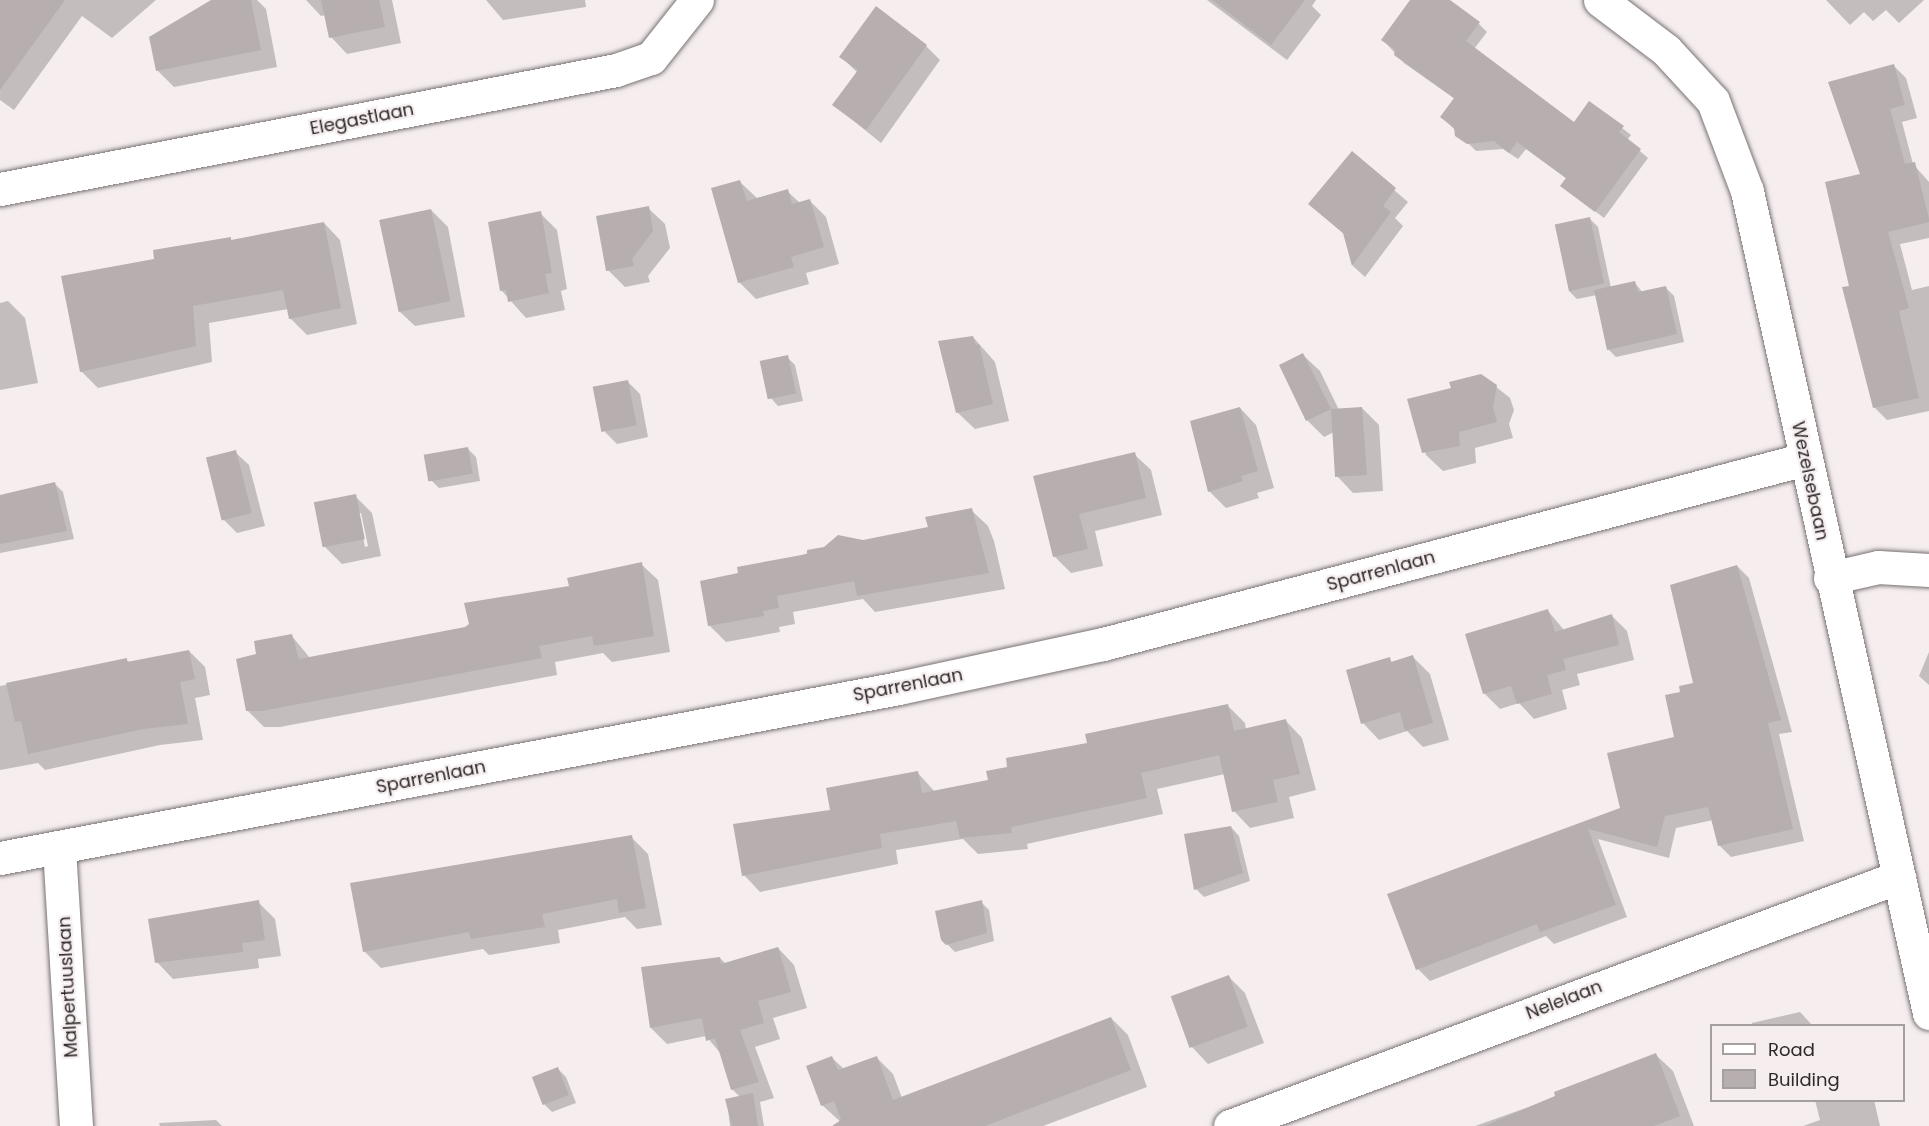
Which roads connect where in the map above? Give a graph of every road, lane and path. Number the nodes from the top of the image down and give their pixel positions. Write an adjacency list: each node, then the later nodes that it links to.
1 (696, 0): 3 (street, Elegastlaan)
2 (1600, 0): 4 (street, Wezelsebaan)
3 (0, 189)
4 (1805, 459): 6 (street, Wezelsebaan); 7 (street, Sparrenlaan)
5 (1929, 570): 6 (street)
6 (1830, 578): 9 (street, Wezelsebaan)
7 (59, 848): 8 (street, Sparrenlaan); 11 (street, Malpertuuslaan)
8 (0, 858)
9 (1899, 877): 10 (street, Wezelsebaan); 12 (street, Nelelaan)
10 (1929, 1013)
11 (76, 1126)
12 (1230, 1126)

